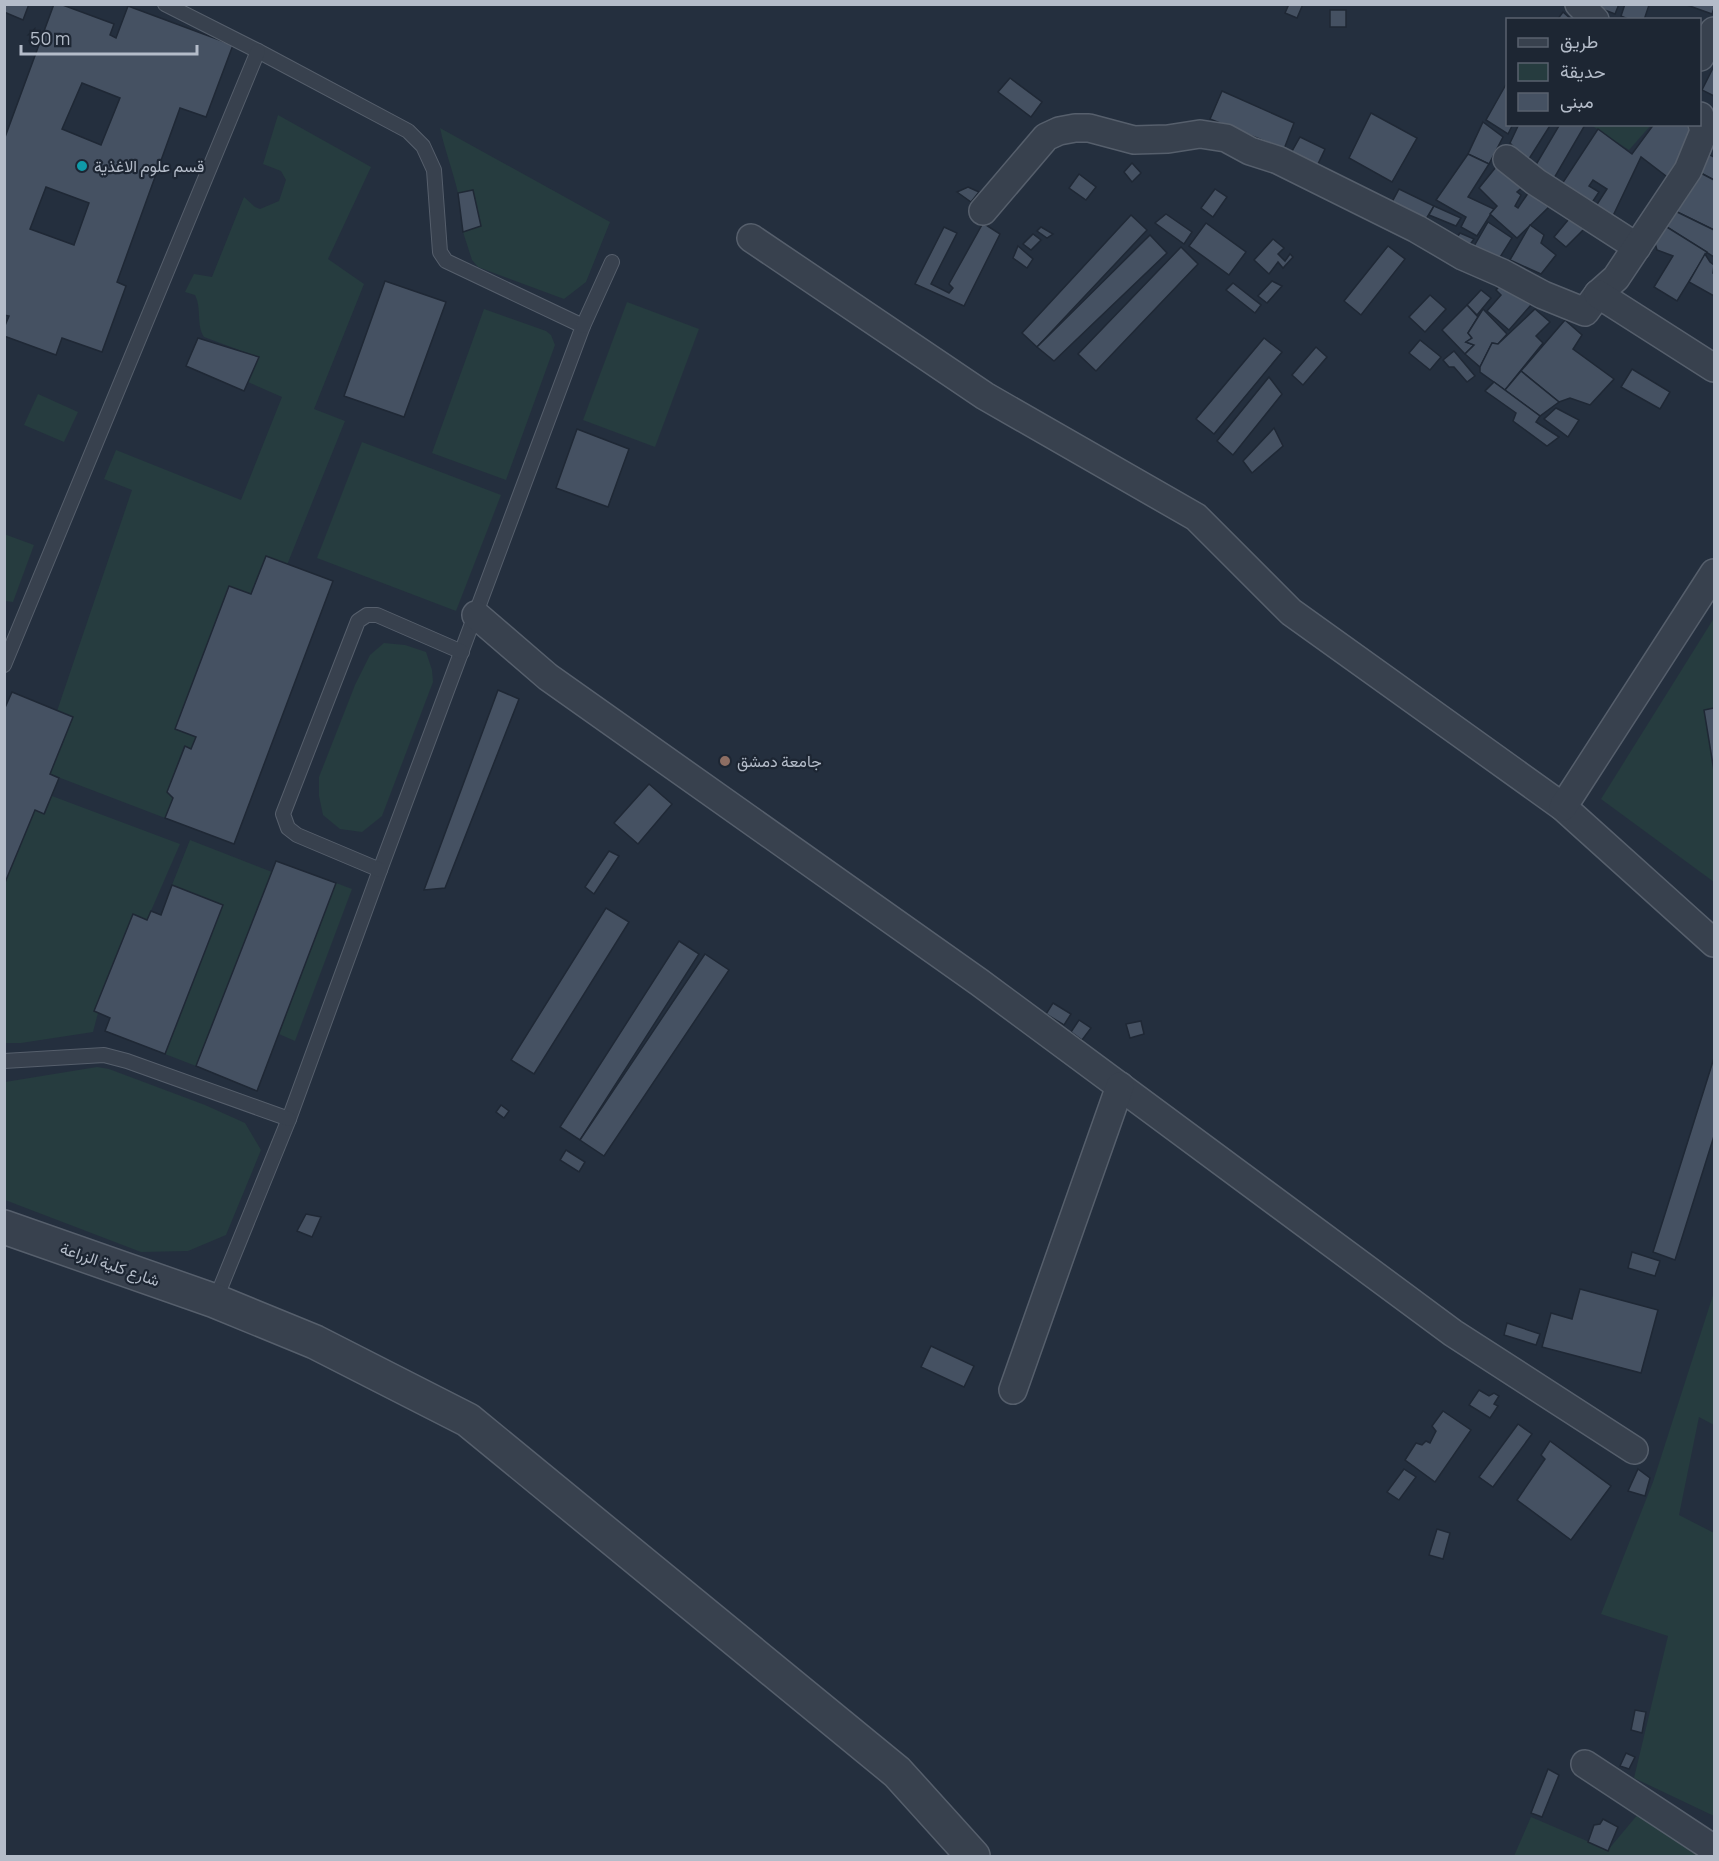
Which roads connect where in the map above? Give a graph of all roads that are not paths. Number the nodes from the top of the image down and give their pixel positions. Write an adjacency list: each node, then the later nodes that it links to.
1 (165, 4): 5 (lane)
2 (1579, 4): 3 (street)
3 (1593, 18)
4 (1714, 31): 6 (street)
5 (258, 51): 14 (lane); 19 (lane)
6 (1701, 55)
7 (1701, 120): 11 (street)
8 (1507, 159): 11 (street)
9 (983, 211): 13 (street)
10 (752, 238): 20 (street)
11 (1637, 247): 13 (street)
12 (612, 262): 14 (lane)
13 (1598, 294): 15 (street)
14 (584, 326): 17 (lane)
15 (1714, 368)
16 (1714, 573): 20 (street)
17 (476, 615): 18 (lane); 24 (street)
18 (462, 652): 21 (lane); 21 (lane)
19 (4, 665)
20 (1563, 807): 22 (street)
21 (380, 870): 25 (lane)
22 (1714, 943)
23 (4, 1061): 25 (lane)
24 (1120, 1086): 28 (street); 29 (street)
25 (289, 1119): 27 (lane)
26 (4, 1227): 27 (street, شارع كلية الزراعة)
27 (215, 1301): 32 (street, شارع كلية الزراعة)
28 (1013, 1390)
29 (1634, 1450)
30 (1585, 1764): 31 (street)
31 (1714, 1849)
32 (973, 1857)

